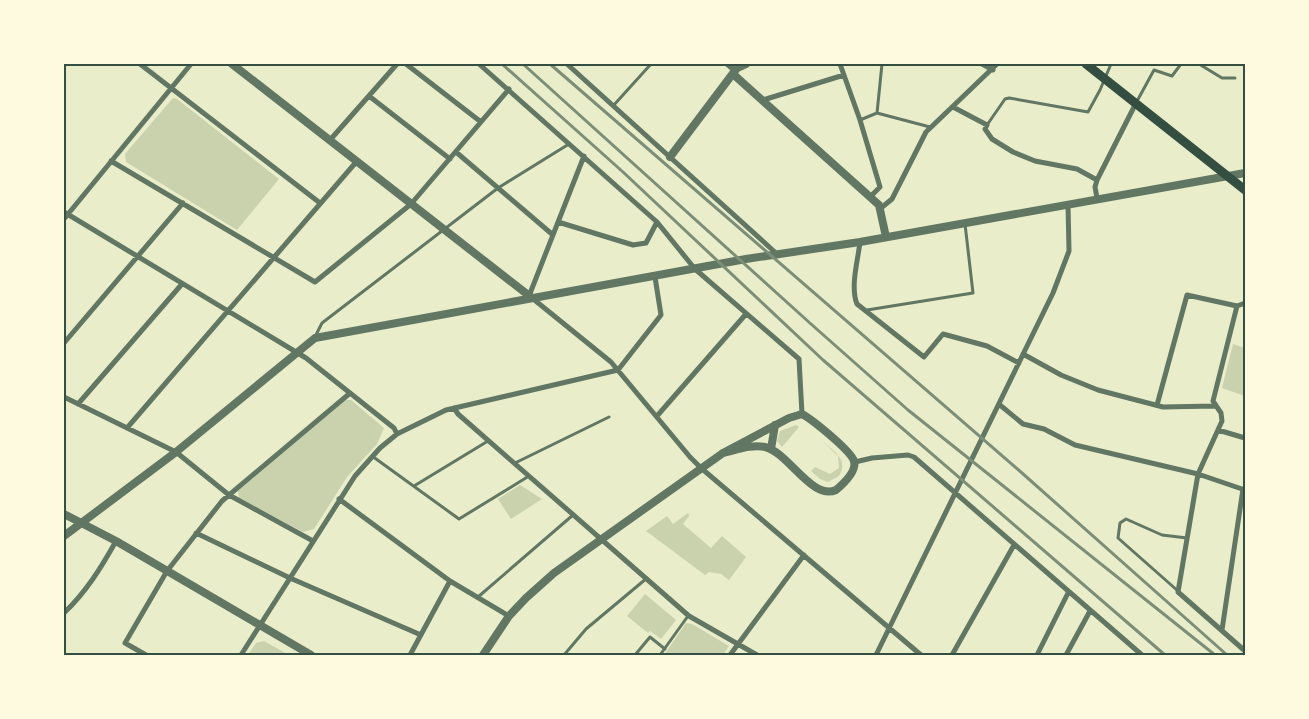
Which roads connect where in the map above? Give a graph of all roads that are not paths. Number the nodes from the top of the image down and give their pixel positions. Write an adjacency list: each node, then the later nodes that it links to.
1 (140, 64): 24 (street)
2 (191, 64): 24 (street)
3 (232, 64): 36 (street)
4 (398, 64): 26 (street)
5 (406, 64): 33 (street)
6 (479, 64): 25 (street)
7 (566, 64): 29 (street)
8 (651, 64): 29 (lane)
9 (727, 64): 20 (street)
10 (746, 64): 20 (street)
11 (840, 64): 21 (street)
12 (882, 64): 31 (lane)
13 (982, 64): 19 (street)
14 (998, 64): 19 (street)
15 (1086, 64): 23 (main road)
16 (1111, 64): 23 (lane)
17 (1181, 64): 28 (lane)
18 (1199, 64): 22 (lane)
19 (993, 70): 30 (street)
20 (734, 72): 27 (street); 40 (street)
21 (844, 75): 27 (street); 32 (street)
22 (1235, 78)
23 (1105, 79): 28 (main road); 34 (lane)
24 (170, 88): 42 (street); 51 (street)
25 (509, 90): 33 (street); 37 (street)
26 (369, 96): 36 (street); 41 (street)
27 (763, 100): 49 (street)
28 (1136, 104): 45 (main road); 46 (street)
29 (613, 106): 40 (street)
30 (953, 107): 34 (street); 35 (street)
31 (877, 112): 32 (lane); 35 (lane)
32 (860, 120): 49 (street)
33 (481, 122): 38 (street)
34 (987, 126): 46 (street)
35 (931, 127): 55 (street)
36 (330, 140): 43 (street)
37 (569, 143): 39 (street); 47 (lane)
38 (456, 152): 41 (street); 47 (street)
39 (584, 156): 57 (street); 58 (street)
40 (670, 157): 64 (street)
41 (450, 159): 53 (street)
42 (111, 161): 52 (street); 56 (street)
43 (357, 161): 51 (street); 53 (street)
44 (1245, 173): 45 (street)
45 (1227, 176): 48 (main road); 50 (street)
46 (1097, 180): 50 (street)
47 (498, 188): 60 (lane); 61 (street)
48 (1245, 190)
49 (871, 196): 55 (street)
50 (1097, 198): 54 (street)
51 (320, 203): 66 (street)
52 (183, 204): 65 (street); 66 (street)
53 (411, 204): 60 (street); 66 (street)
54 (1068, 204): 59 (street); 79 (street)
55 (881, 208): 62 (street)
56 (65, 215): 65 (street)
57 (558, 222): 58 (street); 61 (street)
58 (657, 222): 67 (street)
59 (965, 223): 62 (street); 74 (lane)
60 (444, 230): 70 (street); 76 (lane)
61 (553, 235): 70 (street)
62 (886, 237): 63 (street)
63 (860, 242): 64 (street); 74 (street)
64 (778, 255): 67 (street)
65 (137, 257): 69 (street); 77 (street)
66 (275, 257): 73 (street)
67 (695, 269): 68 (street); 75 (street)
68 (655, 277): 70 (street); 81 (street)
69 (182, 284): 73 (street); 84 (street)
70 (531, 297): 76 (street); 81 (street)
71 (1245, 303): 72 (street)
72 (1237, 306): 86 (street); 87 (street)
73 (228, 310): 78 (street); 93 (street)
74 (867, 310): 80 (street)
75 (746, 314): 89 (street); 90 (street)
76 (315, 338): 78 (street)
77 (64, 343)
78 (298, 352): 82 (street); 99 (street)
79 (1023, 354): 80 (street); 86 (street)
80 (1019, 362): 85 (street)
81 (618, 370): 88 (street); 90 (street)
82 (349, 394): 95 (street); 110 (street)
83 (64, 397): 84 (street)
84 (78, 404): 93 (street)
85 (1000, 405): 105 (street); 109 (street)
86 (1157, 405): 87 (street)
87 (1215, 406): 94 (street)
88 (454, 408): 95 (street); 97 (street)
89 (802, 414): 92 (street); 102 (street)
90 (657, 416): 104 (street)
91 (608, 417): 103 (lane)
92 (775, 425): 98 (street); 100 (street)
93 (127, 428): 99 (street)
94 (1218, 430): 96 (street); 105 (street)
95 (397, 434): 101 (street)
96 (1245, 438)
97 (488, 441): 103 (street); 107 (lane)
98 (771, 449): 100 (street); 102 (street)
99 (176, 452): 110 (street); 114 (street)
100 (723, 453): 104 (street)
101 (372, 456): 107 (lane); 111 (street)
102 (855, 462): 109 (street)
103 (515, 463): 106 (street)
104 (702, 468): 117 (street); 122 (street)
105 (1198, 474): 108 (street); 118 (street)
106 (529, 476): 107 (lane); 113 (street)
107 (414, 486)
108 (1244, 489): 136 (street)
109 (956, 494): 121 (street); 135 (street)
110 (229, 495): 115 (street); 120 (street)
111 (339, 499): 120 (street); 126 (street)
112 (64, 514): 114 (street)
113 (573, 515): 117 (street); 129 (lane)
114 (82, 522): 116 (street); 119 (street)
115 (196, 533): 123 (street); 124 (street)
116 (64, 536)
117 (601, 538): 125 (street); 132 (street)
118 (1187, 538): 128 (street); 128 (lane)
119 (116, 541): 123 (street); 131 (street)
120 (313, 541): 124 (street)
121 (1014, 544): 127 (street); 153 (street)
122 (804, 555): 135 (street); 138 (street)
123 (167, 571): 134 (street); 141 (street)
124 (290, 578): 134 (street); 137 (street)
125 (648, 578): 133 (street); 146 (lane)
126 (450, 581): 129 (street); 137 (street)
127 (1068, 592): 130 (street); 154 (street)
128 (1178, 592): 136 (street)
129 (478, 597): 132 (street)
130 (1090, 611): 155 (street); 156 (street)
131 (64, 614)
132 (509, 616): 145 (street)
133 (689, 616): 138 (street); 139 (lane)
134 (261, 626): 142 (street); 143 (street)
135 (890, 628): 151 (street); 152 (street)
136 (1222, 630): 140 (street)
137 (421, 635): 144 (street)
138 (738, 644): 149 (street); 150 (street)
139 (665, 649): 147 (lane); 148 (lane)
140 (1245, 651)
141 (146, 655)
142 (242, 655)
143 (312, 655)
144 (410, 655)
145 (483, 655)
146 (564, 655)
147 (635, 655)
148 (660, 655)
149 (730, 655)
150 (757, 655)
151 (876, 655)
152 (921, 655)
153 (952, 655)
154 (1037, 655)
155 (1066, 655)
156 (1142, 655)

